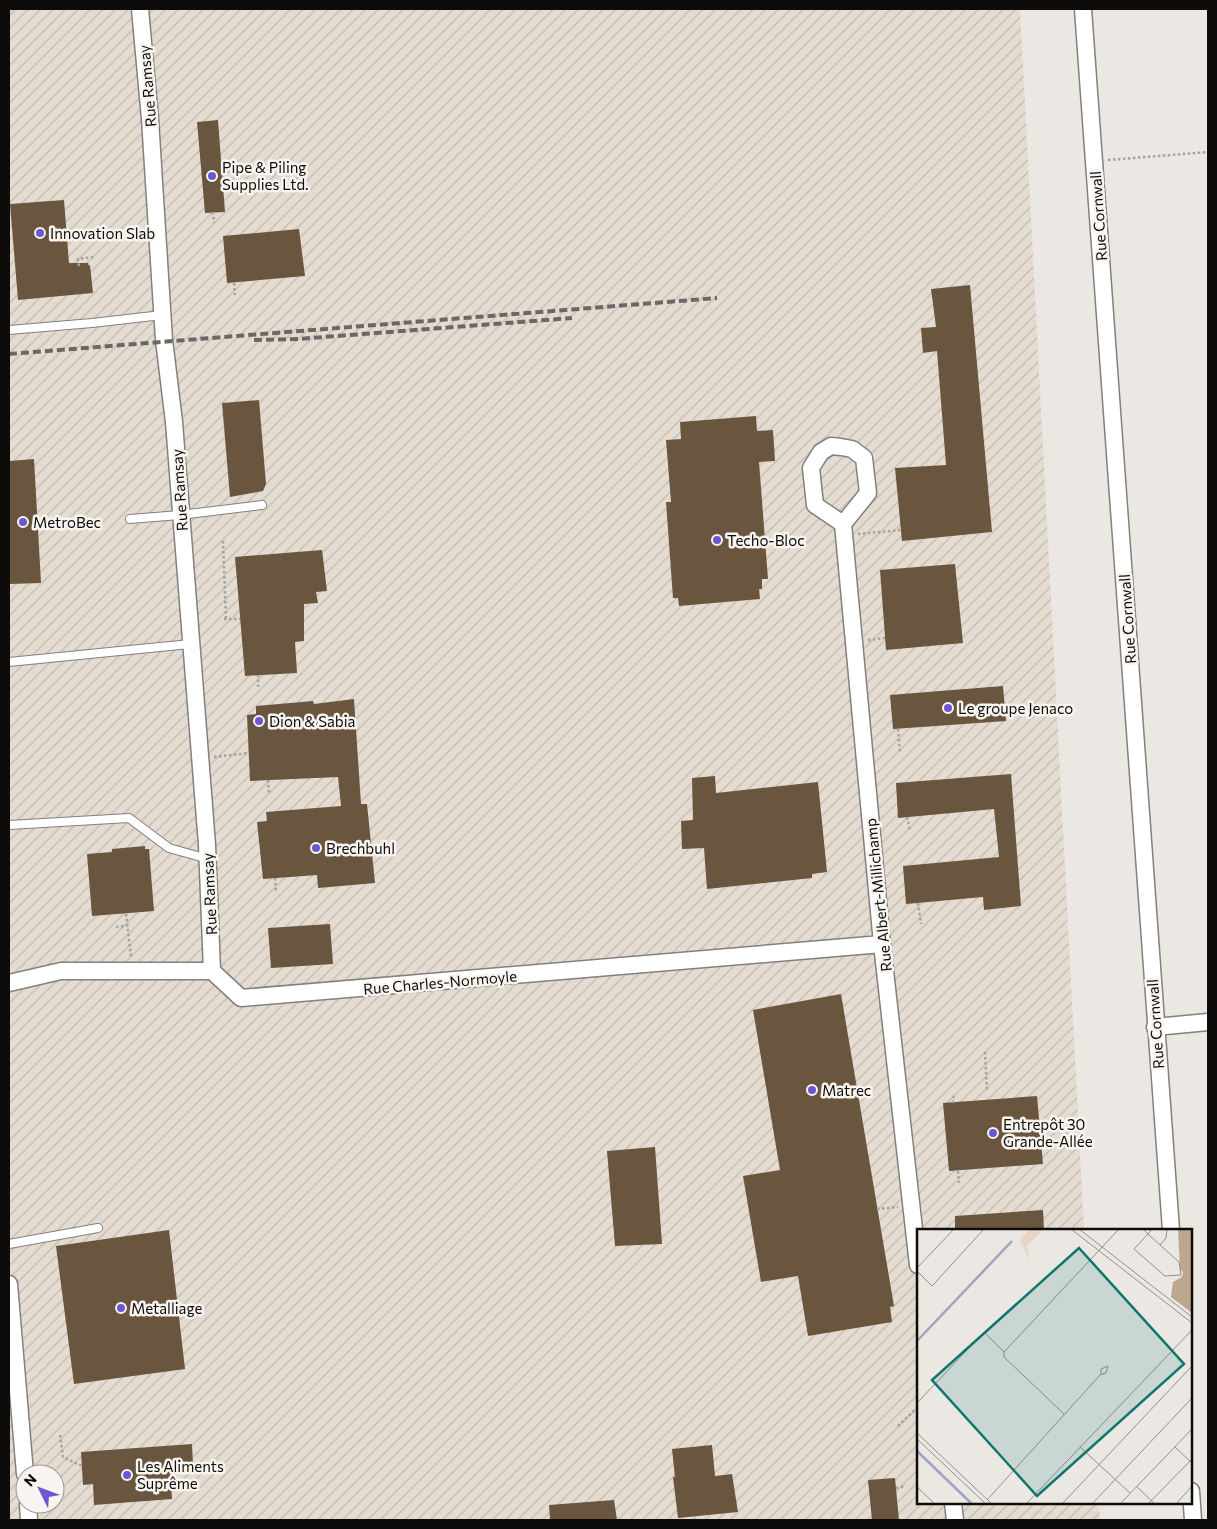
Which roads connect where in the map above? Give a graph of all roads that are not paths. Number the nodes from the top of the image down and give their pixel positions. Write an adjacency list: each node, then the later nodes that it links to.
1 (140, 9): 3 (street, Rue Ramsay)
2 (1083, 9): 17 (street, Rue Cornwall)
3 (162, 315): 4 (lane); 6 (street, Rue Ramsay)
4 (9, 330)
5 (262, 505): 6 (lane)
6 (180, 515): 7 (lane); 9 (street, Rue Ramsay)
7 (130, 519)
8 (844, 530): 8 (street); 13 (street, Rue Albert-Millichamp)
9 (190, 644): 10 (lane); 12 (street, Rue Ramsay)
10 (9, 662)
11 (9, 825): 12 (lane)
12 (208, 859): 14 (street, Rue Ramsay)
13 (882, 944): 14 (street, Rue Charles-Normoyle); 21 (street, Rue Albert-Millichamp)
14 (212, 971): 15 (street)
15 (9, 983)
16 (1208, 1022): 17 (street)
17 (1156, 1027): 19 (street, Rue Cornwall)
18 (98, 1228): 20 (lane)
19 (1171, 1229)
20 (9, 1244)
21 (917, 1255)
22 (9, 1284): 23 (street)
23 (24, 1464)
24 (953, 1504): 26 (street)
25 (1192, 1504): 27 (street)
26 (955, 1520)
27 (1193, 1520)

